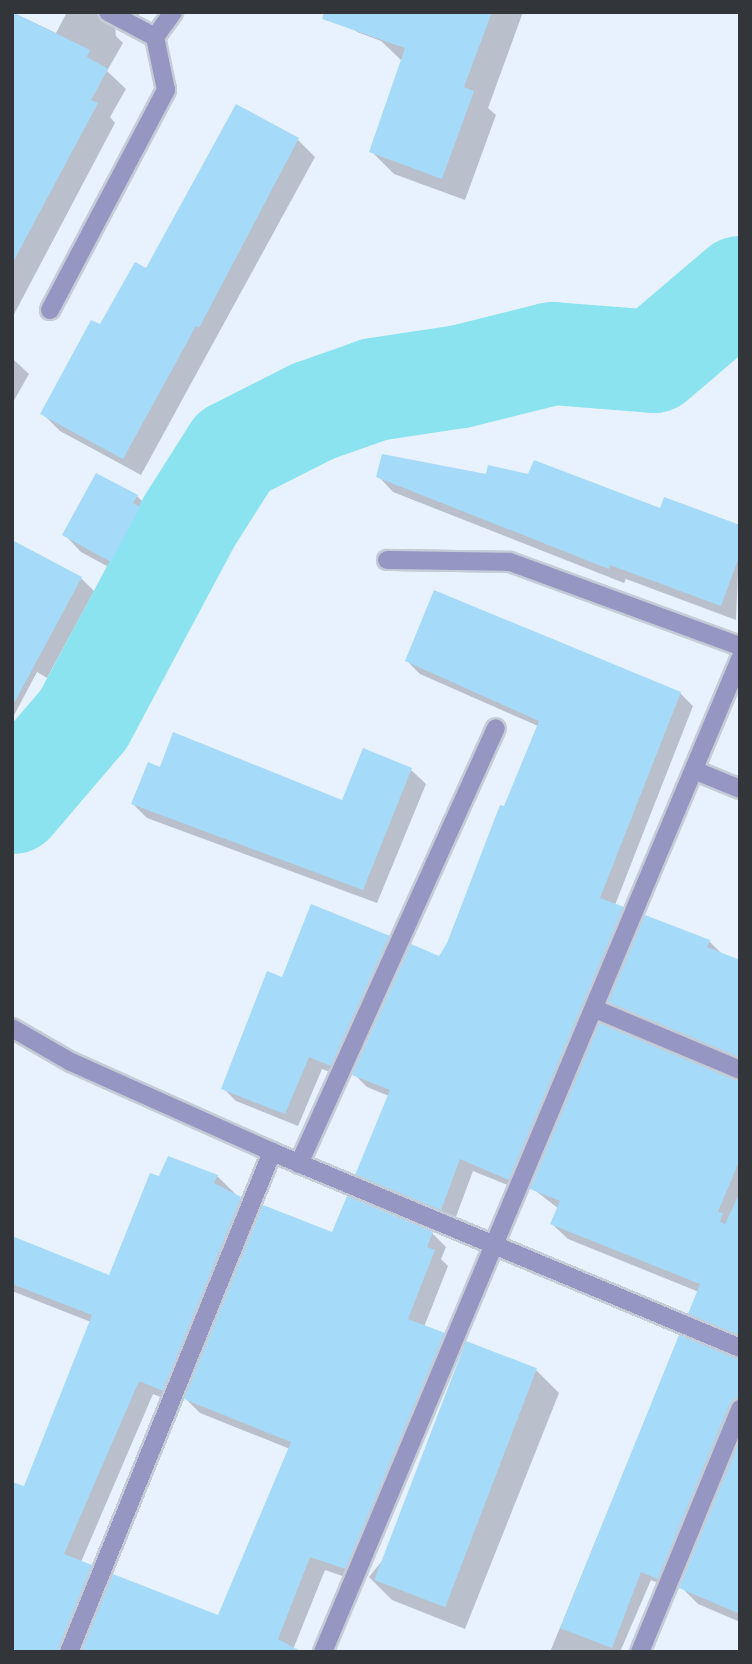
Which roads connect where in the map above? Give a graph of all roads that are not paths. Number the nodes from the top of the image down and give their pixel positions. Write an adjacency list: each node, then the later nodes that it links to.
1 (108, 12): 3 (street)
2 (173, 12): 3 (street)
3 (155, 37): 4 (street)
4 (50, 310)
5 (387, 560): 6 (street)
6 (740, 646)
7 (740, 659): 9 (street)
8 (496, 728): 15 (street)
9 (694, 770): 10 (street); 11 (street)
10 (740, 789)
11 (595, 1009): 13 (street); 16 (street)
12 (12, 1028): 14 (street)
13 (740, 1070)
14 (272, 1153): 15 (street); 19 (street)
15 (299, 1164): 16 (street)
16 (492, 1246): 17 (street); 20 (street)
17 (740, 1348)
18 (740, 1409): 21 (street)
19 (69, 1652)
20 (323, 1652)
21 (640, 1652)

